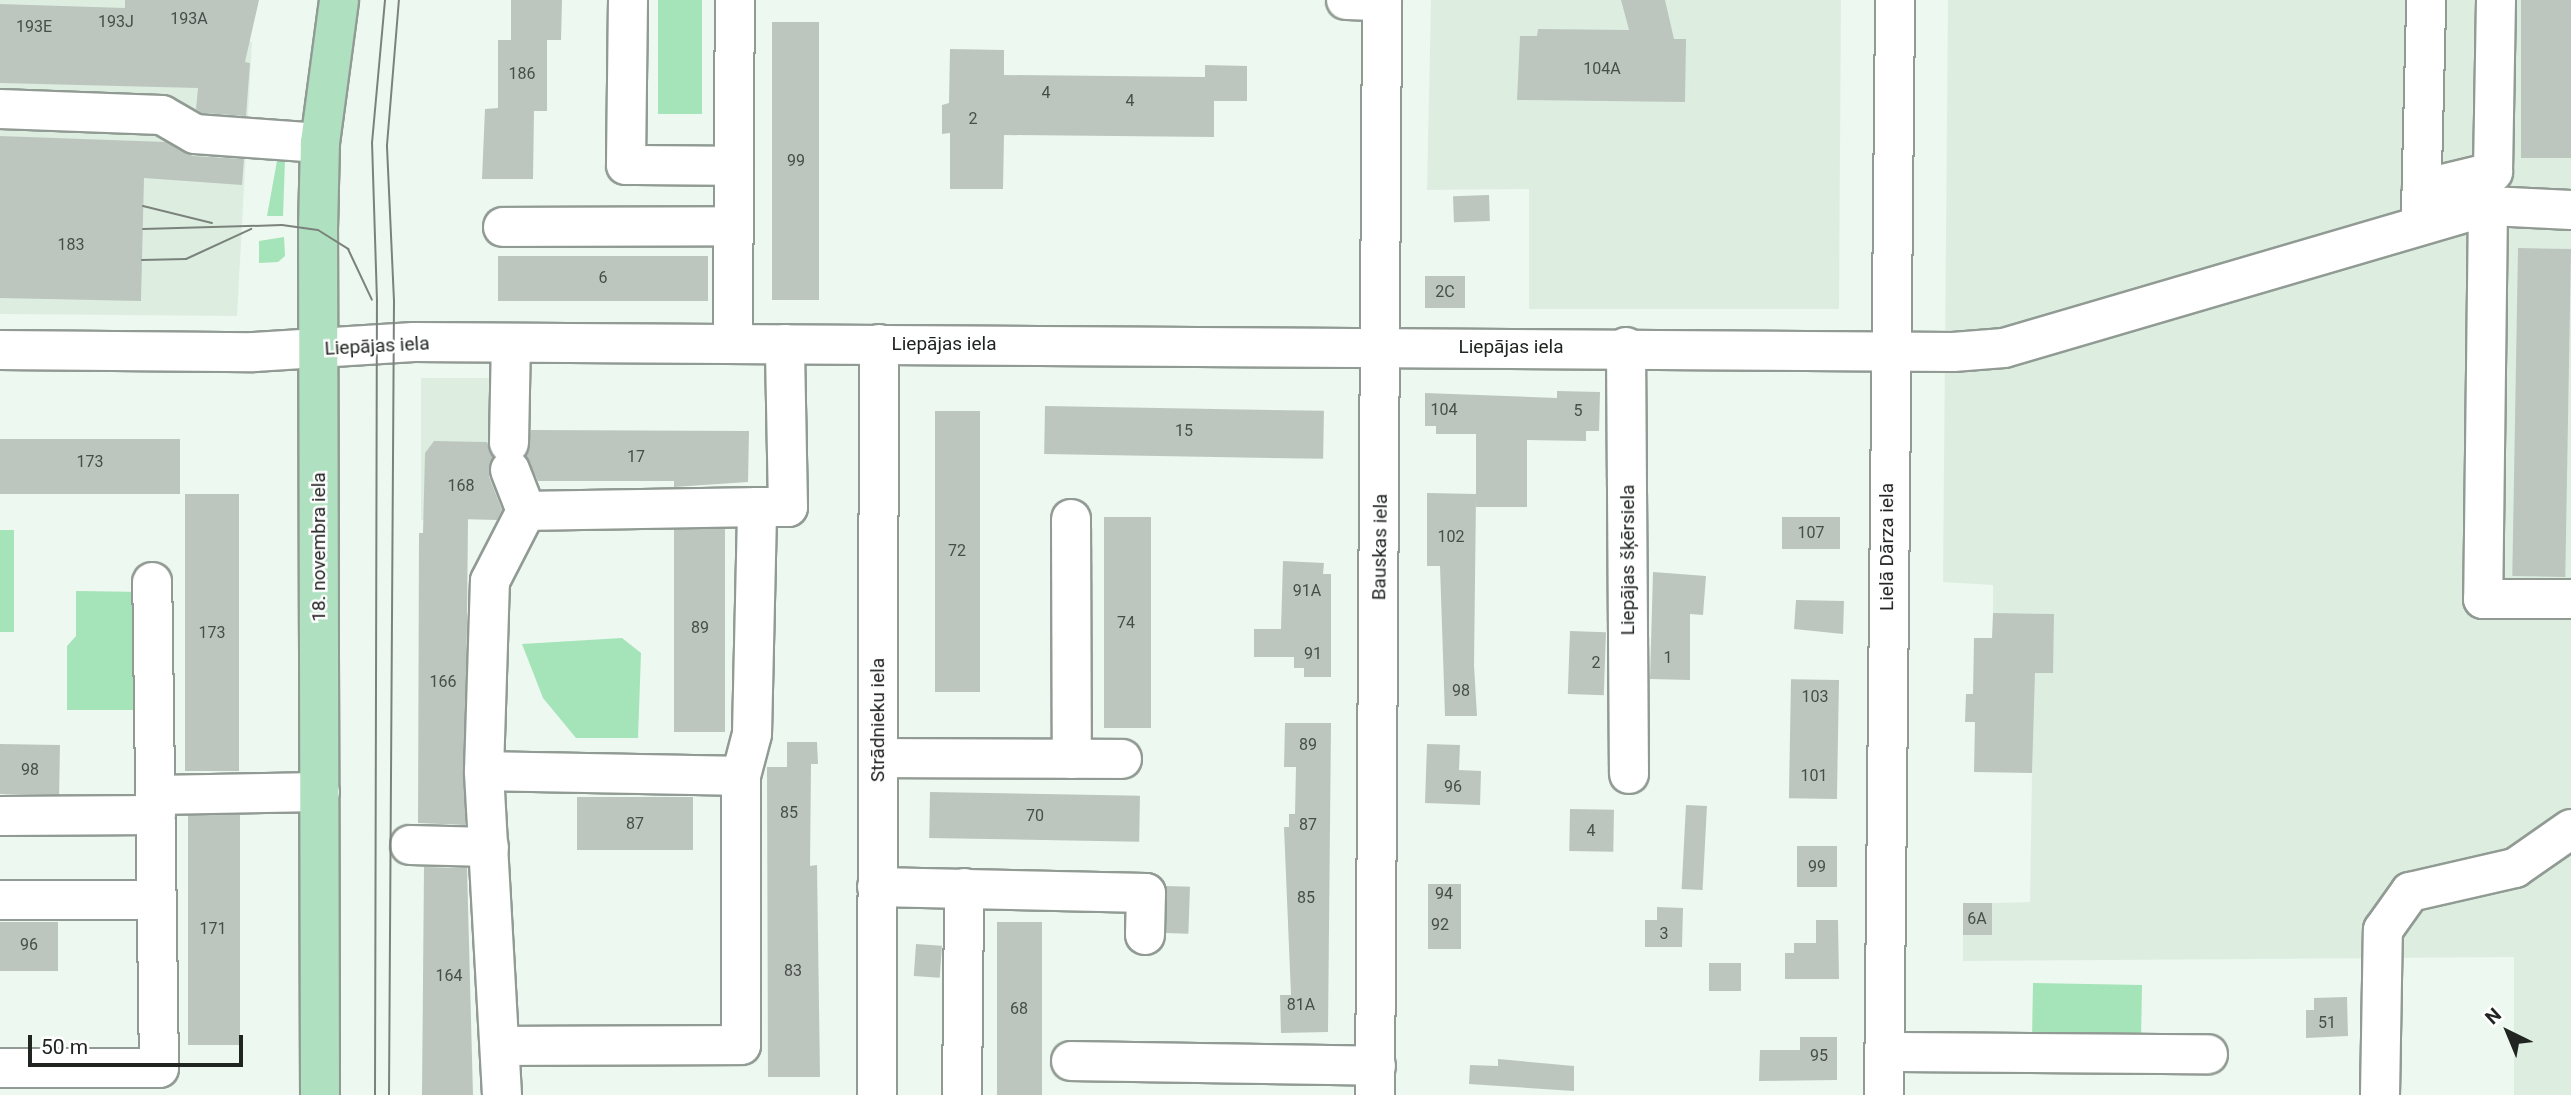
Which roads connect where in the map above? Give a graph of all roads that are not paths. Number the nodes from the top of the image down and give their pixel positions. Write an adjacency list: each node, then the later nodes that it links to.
1 (339, 0): 10 (main road, 18. novembra iela)
2 (628, 0): 11 (street)
3 (735, 0): 11 (street)
4 (1346, 0): 5 (street)
5 (1382, 0): 21 (street, Bauskas iela)
6 (1895, 0): 23 (street, Lielā Dārza iela)
7 (2426, 0): 13 (street)
8 (2496, 0): 13 (street)
9 (0, 109): 10 (street)
10 (320, 143): 24 (main road, 18. novembra iela)
11 (734, 166): 15 (street)
12 (2488, 206): 13 (street); 14 (street); 30 (street)
13 (2421, 207): 23 (street, Liepājas iela)
14 (2571, 210)
15 (733, 226): 16 (street); 18 (street)
16 (503, 227)
17 (511, 342): 18 (street, Liepājas iela); 24 (street, Liepājas iela); 27 (street)
18 (733, 343): 19 (street, Liepājas iela)
19 (785, 344): 20 (street, Liepājas iela); 26 (street)
20 (879, 344): 21 (street, Liepājas iela); 31 (street, Strādnieku iela)
21 (1382, 346): 22 (street, Liepājas iela); 53 (street, Bauskas iela)
22 (1626, 347): 23 (street, Liepājas iela); 35 (street, Liepājas šķērsiela)
23 (1889, 348): 49 (street, Lielā Dārza iela)
24 (318, 349): 25 (street, Liepājas iela); 37 (main road, 18. novembra iela)
25 (0, 350)
26 (757, 507): 27 (street); 36 (street)
27 (526, 510): 34 (street)
28 (1071, 519): 32 (street)
29 (152, 582): 38 (street)
30 (2571, 599)
31 (878, 758): 32 (street); 43 (street, Strādnieku iela)
32 (1072, 759): 33 (street)
33 (1122, 759)
34 (484, 771): 36 (street); 42 (street)
35 (1629, 774)
36 (741, 776): 48 (street)
37 (320, 792): 38 (street); 54 (main road, 18. novembra iela)
38 (155, 805): 39 (street); 46 (street)
39 (0, 816)
40 (2571, 829): 59 (street)
41 (410, 845): 42 (street)
42 (489, 847): 48 (street)
43 (877, 887): 44 (street); 56 (street, Strādnieku iela)
44 (964, 888): 47 (street); 57 (street)
45 (0, 900): 46 (street)
46 (157, 900): 52 (street)
47 (1145, 936)
48 (501, 1046): 55 (street)
49 (1885, 1052): 50 (street); 58 (street, Lielā Dārza iela)
50 (2208, 1054)
51 (1071, 1061): 53 (street)
52 (0, 1068)
53 (1375, 1080)
54 (320, 1095)
55 (502, 1095)
56 (877, 1095)
57 (962, 1095)
58 (1884, 1095)
59 (2380, 1095)

